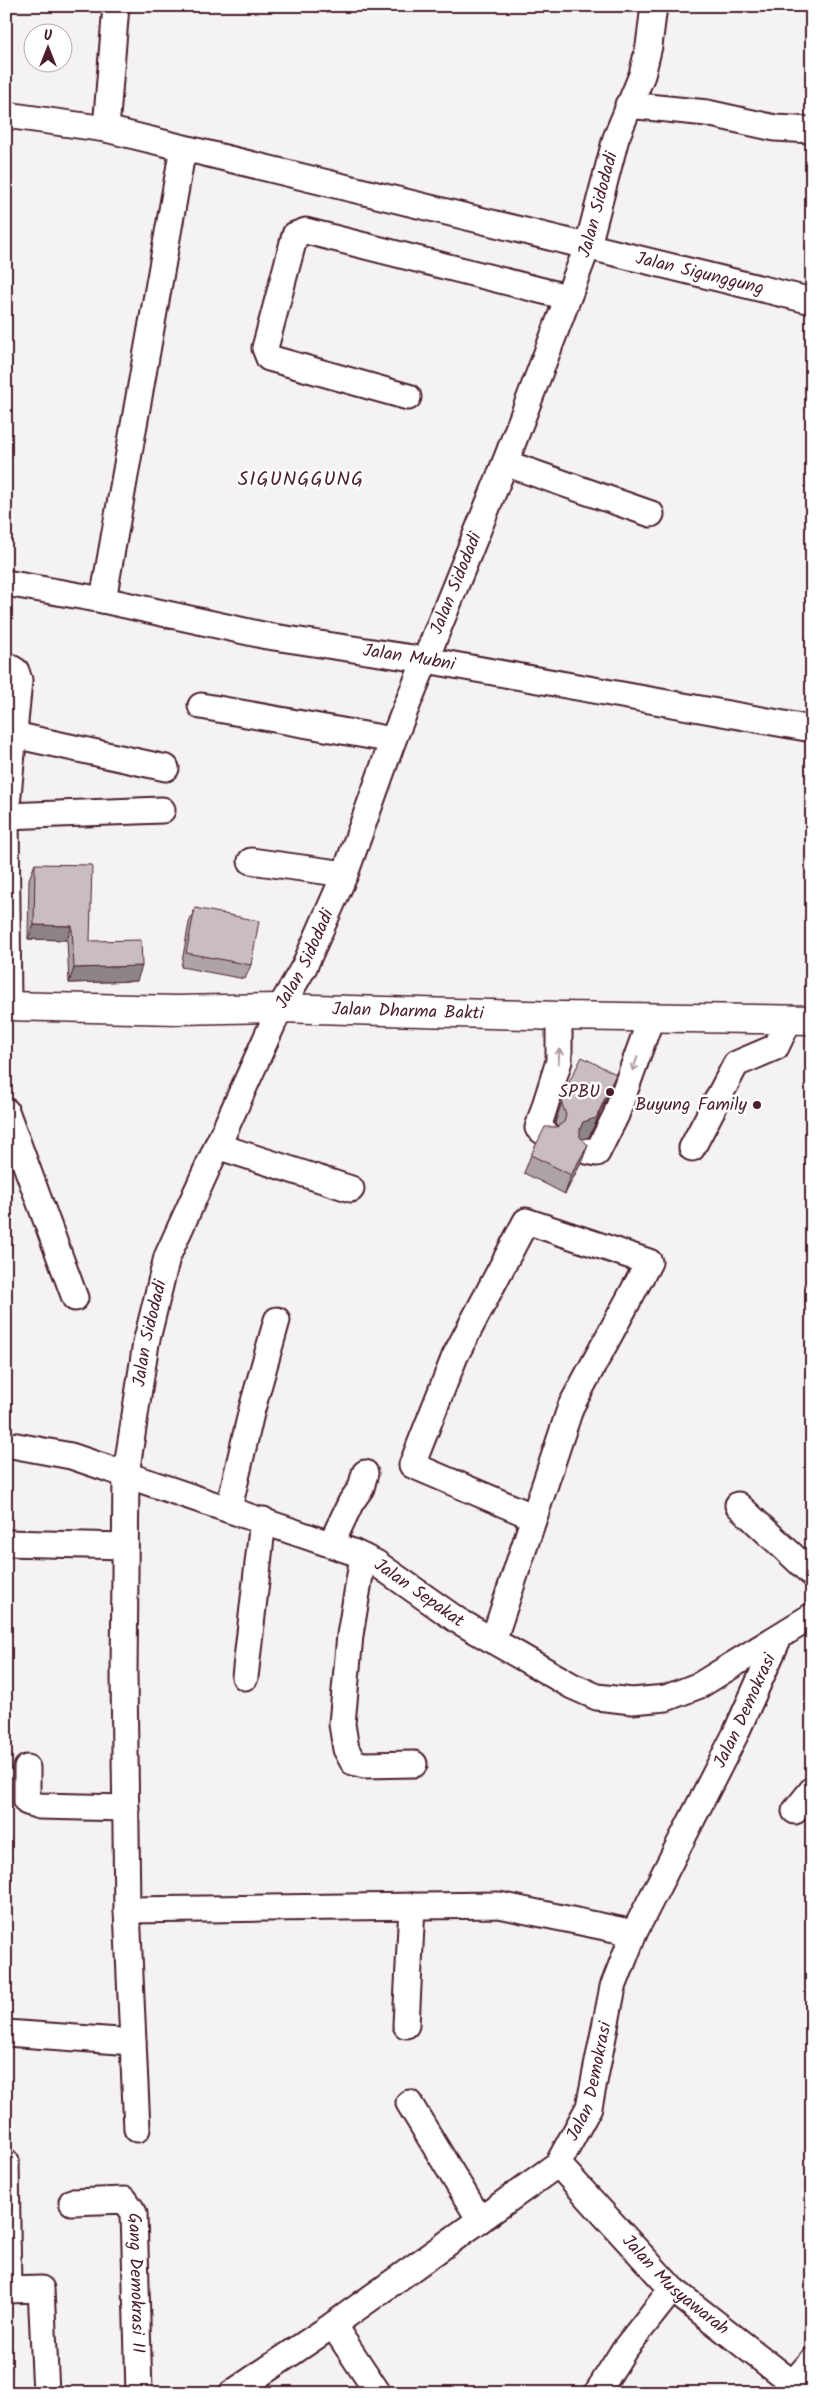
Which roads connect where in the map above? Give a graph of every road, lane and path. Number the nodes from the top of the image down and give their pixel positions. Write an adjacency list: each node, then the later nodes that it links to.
1 (116, 6): 5 (street)
2 (654, 6): 3 (street, Jalan Sidodadi)
3 (628, 104): 6 (street); 8 (street, Jalan Sidodadi)
4 (6, 115): 5 (street, Jalan Sigunggung)
5 (106, 129): 7 (street, Jalan Sigunggung)
6 (812, 130)
7 (183, 148): 8 (street, Jalan Sigunggung); 15 (street)
8 (588, 245): 9 (street, Jalan Sidodadi); 10 (street, Jalan Sigunggung)
9 (567, 297): 11 (street); 12 (street, Jalan Sidodadi)
10 (812, 302)
11 (408, 397)
12 (505, 463): 13 (street); 16 (street, Jalan Sidodadi)
13 (651, 514)
14 (6, 583): 15 (street, Jalan Mubni)
15 (103, 600): 16 (street, Jalan Mubni)
16 (426, 660): 19 (street, Jalan Mubni); 21 (street, Jalan Sidodadi)
17 (6, 665): 20 (street)
18 (201, 706): 21 (street)
19 (812, 729)
20 (14, 735): 22 (street); 24 (street)
21 (393, 740): 26 (street, Jalan Sidodadi)
22 (166, 768)
23 (162, 810): 24 (street)
24 (6, 816): 27 (street)
25 (251, 861): 26 (street)
26 (345, 874): 28 (street, Jalan Sidodadi)
27 (7, 1006): 28 (main road, Jalan Dharma Bakti)
28 (280, 1008): 29 (main road, Jalan Dharma Bakti); 34 (street, Jalan Sidodadi)
29 (559, 1016): 30 (main road, Jalan Dharma Bakti); 33 (street, one-way to 29)
30 (651, 1018): 31 (main road, Jalan Dharma Bakti); 36 (street, one-way to 36)
31 (800, 1020): 35 (street)
32 (6, 1111): 38 (street)
33 (545, 1133)
34 (218, 1146): 37 (street); 42 (street, Jalan Sidodadi)
35 (692, 1148)
36 (587, 1151)
37 (351, 1189)
38 (75, 1298)
39 (278, 1320): 44 (street)
40 (6, 1444): 42 (street, Jalan Sepakat)
41 (365, 1473): 48 (street)
42 (126, 1474): 44 (street, Jalan Sepakat); 49 (street, Jalan Sidodadi)
43 (738, 1505): 51 (street)
44 (229, 1508): 46 (street, Jalan Sepakat)
45 (534, 1517): 45 (street); 54 (street)
46 (263, 1520): 48 (street, Jalan Sepakat); 55 (street)
47 (6, 1543): 49 (street)
48 (331, 1544): 50 (street, Jalan Sepakat)
49 (125, 1546): 59 (street, Jalan Sidodadi)
50 (363, 1557): 54 (street, Jalan Sepakat); 56 (street)
51 (812, 1574)
52 (812, 1616): 53 (street, Jalan Sepakat)
53 (779, 1637): 54 (street, Jalan Sepakat); 63 (street, Jalan Demokrasi)
54 (493, 1641)
55 (245, 1677)
56 (414, 1764)
57 (27, 1768): 59 (street)
58 (812, 1790): 60 (street)
59 (126, 1808): 62 (street, Jalan Sidodadi)
60 (795, 1811)
61 (412, 1906): 62 (street); 63 (street); 64 (street)
62 (127, 1910): 66 (street, Jalan Sidodadi)
63 (634, 1933): 70 (street, Jalan Demokrasi)
64 (406, 2025)
65 (6, 2033): 66 (street)
66 (133, 2042): 68 (street, Jalan Sidodadi)
67 (409, 2103): 72 (street)
68 (137, 2129)
69 (6, 2162): 74 (street)
70 (558, 2164): 72 (street, Jalan Demokrasi); 73 (street, Jalan Musyawarah)
71 (72, 2202): 79 (street, Gang Demokrasi II)
72 (480, 2220): 75 (street, Jalan Demokrasi)
73 (672, 2288): 77 (street, Jalan Musyawarah); 82 (street)
74 (7, 2290): 78 (street)
75 (333, 2325): 80 (street, Jalan Demokrasi); 81 (street)
76 (812, 2362): 77 (street)
77 (792, 2388)
78 (46, 2393)
79 (138, 2393)
80 (232, 2393)
81 (378, 2393)
82 (597, 2393)

